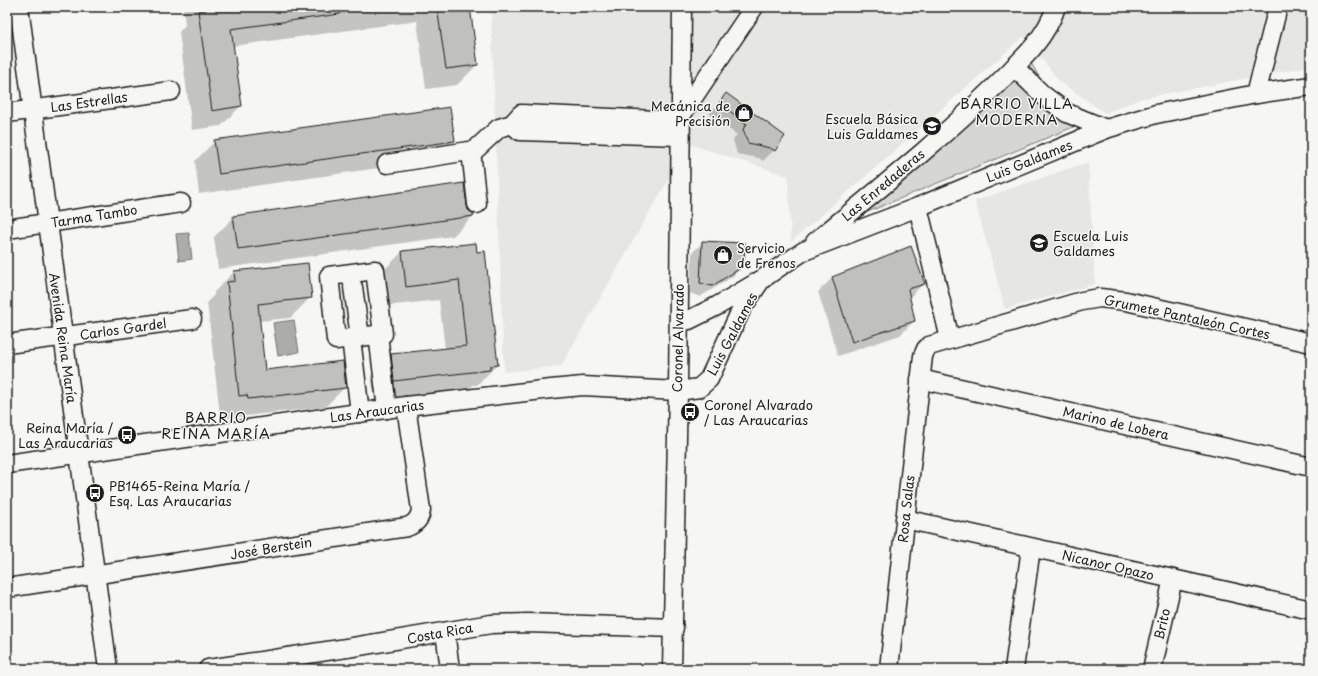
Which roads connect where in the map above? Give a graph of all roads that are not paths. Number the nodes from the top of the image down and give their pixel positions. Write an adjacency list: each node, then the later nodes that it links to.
1 (19, 7): 12 (street, Avenida Reina María)
2 (682, 7): 6 (street, Coronel Alvarado)
3 (754, 7): 7 (street)
4 (1056, 7): 8 (street, Las Enredaderas)
5 (1278, 7): 11 (street)
6 (681, 59): 7 (street); 14 (street, Coronel Alvarado)
7 (715, 64): 14 (street)
8 (1014, 67): 15 (street); 23 (street, Las Enredaderas)
9 (1311, 86): 11 (street, Luis Galdames)
10 (171, 91): 12 (street, Las Estrellas)
11 (1256, 94): 15 (street, Luis Galdames)
12 (33, 110): 13 (street, Las Estrellas); 21 (street, Avenida Reina María)
13 (7, 113)
14 (680, 125): 16 (street); 27 (street, Coronel Alvarado)
15 (1106, 129): 20 (street, Luis Galdames)
16 (471, 151): 17 (street); 19 (street)
17 (387, 164)
18 (181, 203): 21 (street, Tarma Tambo)
19 (477, 204)
20 (918, 207): 23 (street, Luis Galdames); 31 (street)
21 (48, 224): 22 (street, Tarma Tambo); 29 (street, Avenida Reina María)
22 (7, 229)
23 (804, 252): 24 (street, Luis Galdames)
24 (761, 280): 27 (street, Luis Galdames); 36 (street, Luis Galdames)
25 (353, 288): 30 (street)
26 (192, 320): 29 (street, Carlos Gardel)
27 (679, 321): 36 (street, Coronel Alvarado)
28 (378, 334): 30 (street); 30 (street); 38 (street)
29 (63, 337): 33 (street, Carlos Gardel); 40 (street, Avenida Reina María)
30 (355, 338): 39 (street)
31 (950, 339): 32 (street, Grumete Pantaleón Cortes); 34 (street, Grumete Pantaleón Cortes)
32 (1311, 343)
33 (7, 344)
34 (926, 349): 35 (street, Rosa Salas)
35 (920, 379): 42 (street, Marino de Lobera); 43 (street, Rosa Salas)
36 (678, 391): 37 (street, Las Araucarias); 49 (street, Coronel Alvarado)
37 (406, 406): 38 (street, Las Araucarias); 45 (street, José Berstein)
38 (388, 409): 39 (street, Las Araucarias)
39 (360, 413): 40 (street, Las Araucarias)
40 (79, 454): 41 (street, Las Araucarias); 45 (street, Avenida Reina María)
41 (7, 464)
42 (1311, 467)
43 (905, 519): 44 (street, Nicanor Opazo); 55 (street, Rosa Salas)
44 (1032, 548): 46 (street, Nicanor Opazo); 56 (street)
45 (95, 575): 47 (street, José Berstein); 51 (street, Avenida Reina María)
46 (1173, 579): 48 (street, Nicanor Opazo); 57 (street, Brito)
47 (7, 588)
48 (1311, 610)
49 (674, 628): 50 (street, Costa Rica); 54 (street, Coronel Alvarado)
50 (445, 632): 52 (street, Costa Rica); 53 (street)
51 (108, 669)
52 (208, 669)
53 (450, 669)
54 (672, 669)
55 (888, 669)
56 (1014, 669)
57 (1152, 669)

